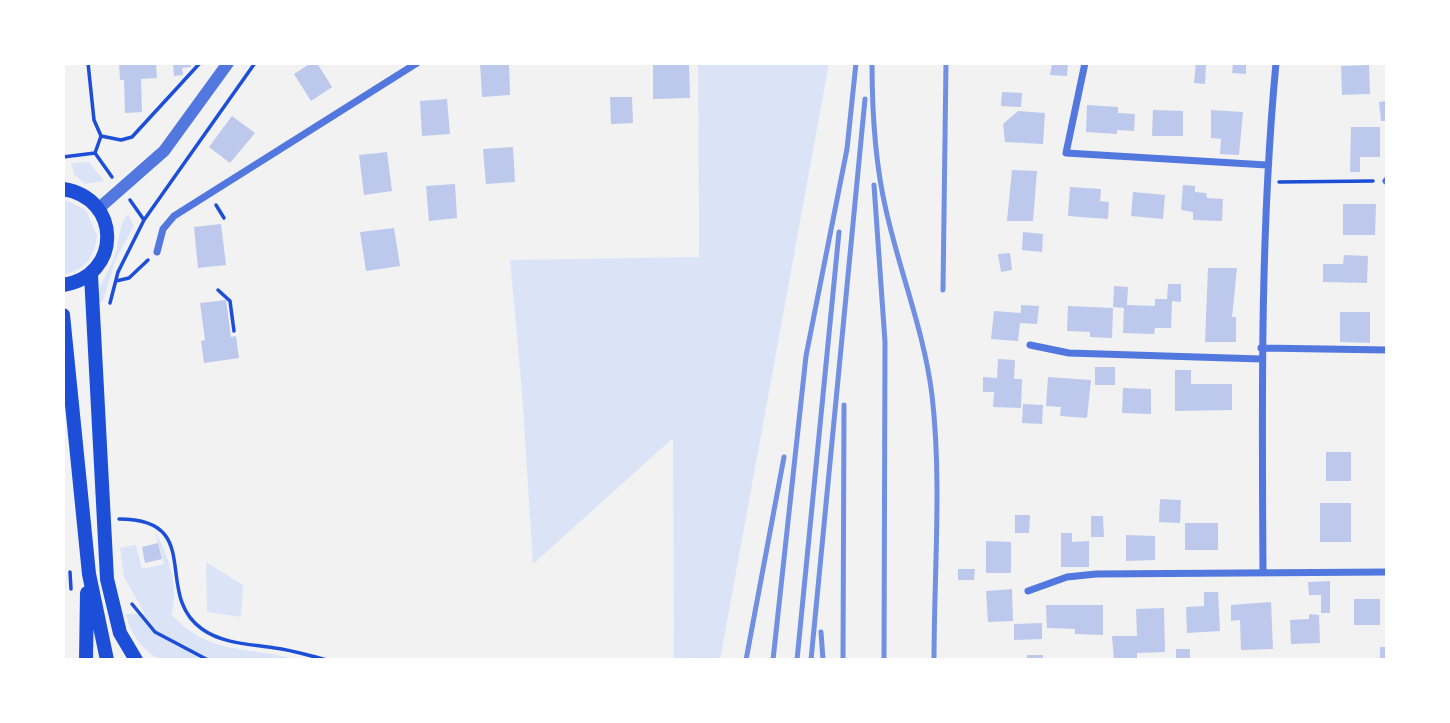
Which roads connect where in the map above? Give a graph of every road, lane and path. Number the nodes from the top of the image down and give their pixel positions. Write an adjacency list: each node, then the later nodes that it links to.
1 (88, 63): 8 (path)
2 (200, 63): 8 (path)
3 (228, 63): 14 (street)
4 (255, 63): 15 (path)
5 (417, 63): 16 (street)
6 (1085, 63): 10 (street)
7 (1276, 63): 10 (street)
8 (100, 136): 9 (path)
9 (63, 156)
10 (1267, 165): 12 (street)
11 (1386, 180): 12 (path)
12 (1266, 182): 24 (street)
13 (63, 189): 14 (main road)
14 (98, 209): 17 (main road)
15 (145, 220)
16 (157, 252): 18 (path)
17 (91, 275): 19 (main road); 41 (main road)
18 (116, 281)
19 (63, 285)
20 (218, 290): 22 (path)
21 (63, 315): 28 (main road)
22 (234, 331)
23 (1030, 345): 26 (street)
24 (1261, 348): 25 (street); 26 (street)
25 (1387, 350)
26 (1261, 359): 34 (street)
27 (63, 396): 28 (main road)
28 (77, 432): 35 (main road)
29 (114, 508): 30 (path)
30 (115, 519): 31 (path); 43 (path)
31 (116, 530)
32 (70, 571): 37 (path)
33 (1387, 572): 34 (street)
34 (1263, 573): 36 (street)
35 (89, 574): 39 (main road); 40 (main road)
36 (1028, 591)
37 (71, 596)
38 (129, 598): 42 (path)
39 (86, 660)
40 (107, 660)
41 (136, 660)
42 (208, 660)
43 (327, 660)

